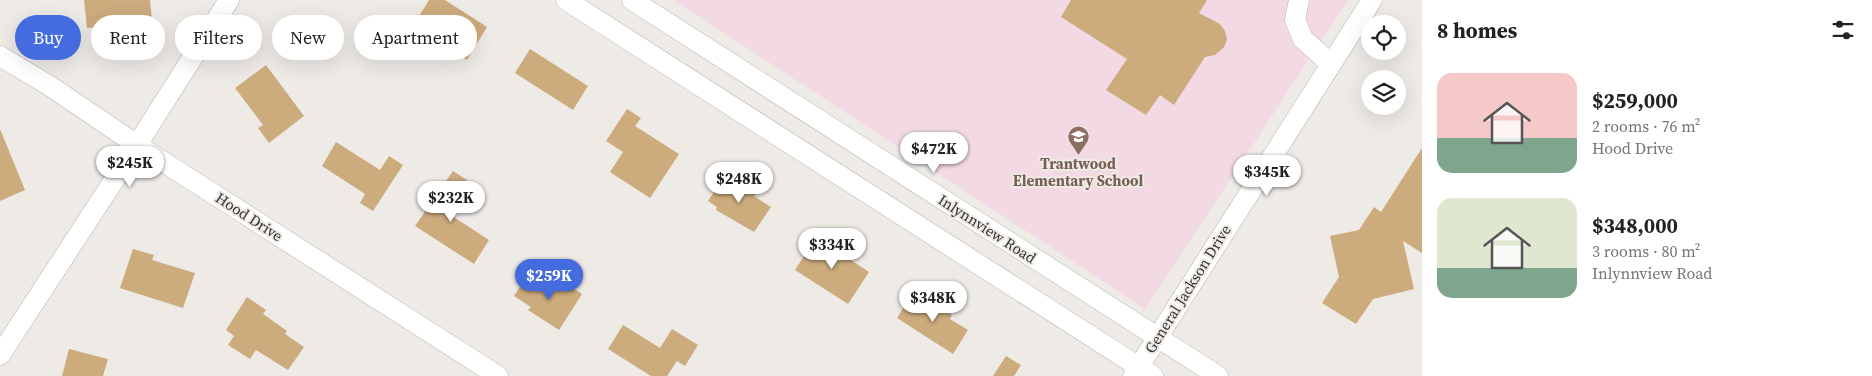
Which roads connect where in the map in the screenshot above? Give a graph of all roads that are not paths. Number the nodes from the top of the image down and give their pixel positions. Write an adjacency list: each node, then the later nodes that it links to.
1 (229, 0): 8 (street)
2 (566, 0): 11 (street)
3 (632, 0): 9 (street, Inlynnview Road)
4 (1299, 0): 7 (street)
5 (1372, 0): 7 (street, General Jackson Drive)
6 (0, 56): 8 (street, Hood Drive)
7 (1331, 64): 9 (street, General Jackson Drive)
8 (137, 146): 10 (street); 12 (street, Hood Drive)
9 (1157, 338): 11 (street, General Jackson Drive); 13 (street, Inlynnview Road)
10 (0, 355)
11 (1141, 373)
12 (498, 376)
13 (1218, 376)

